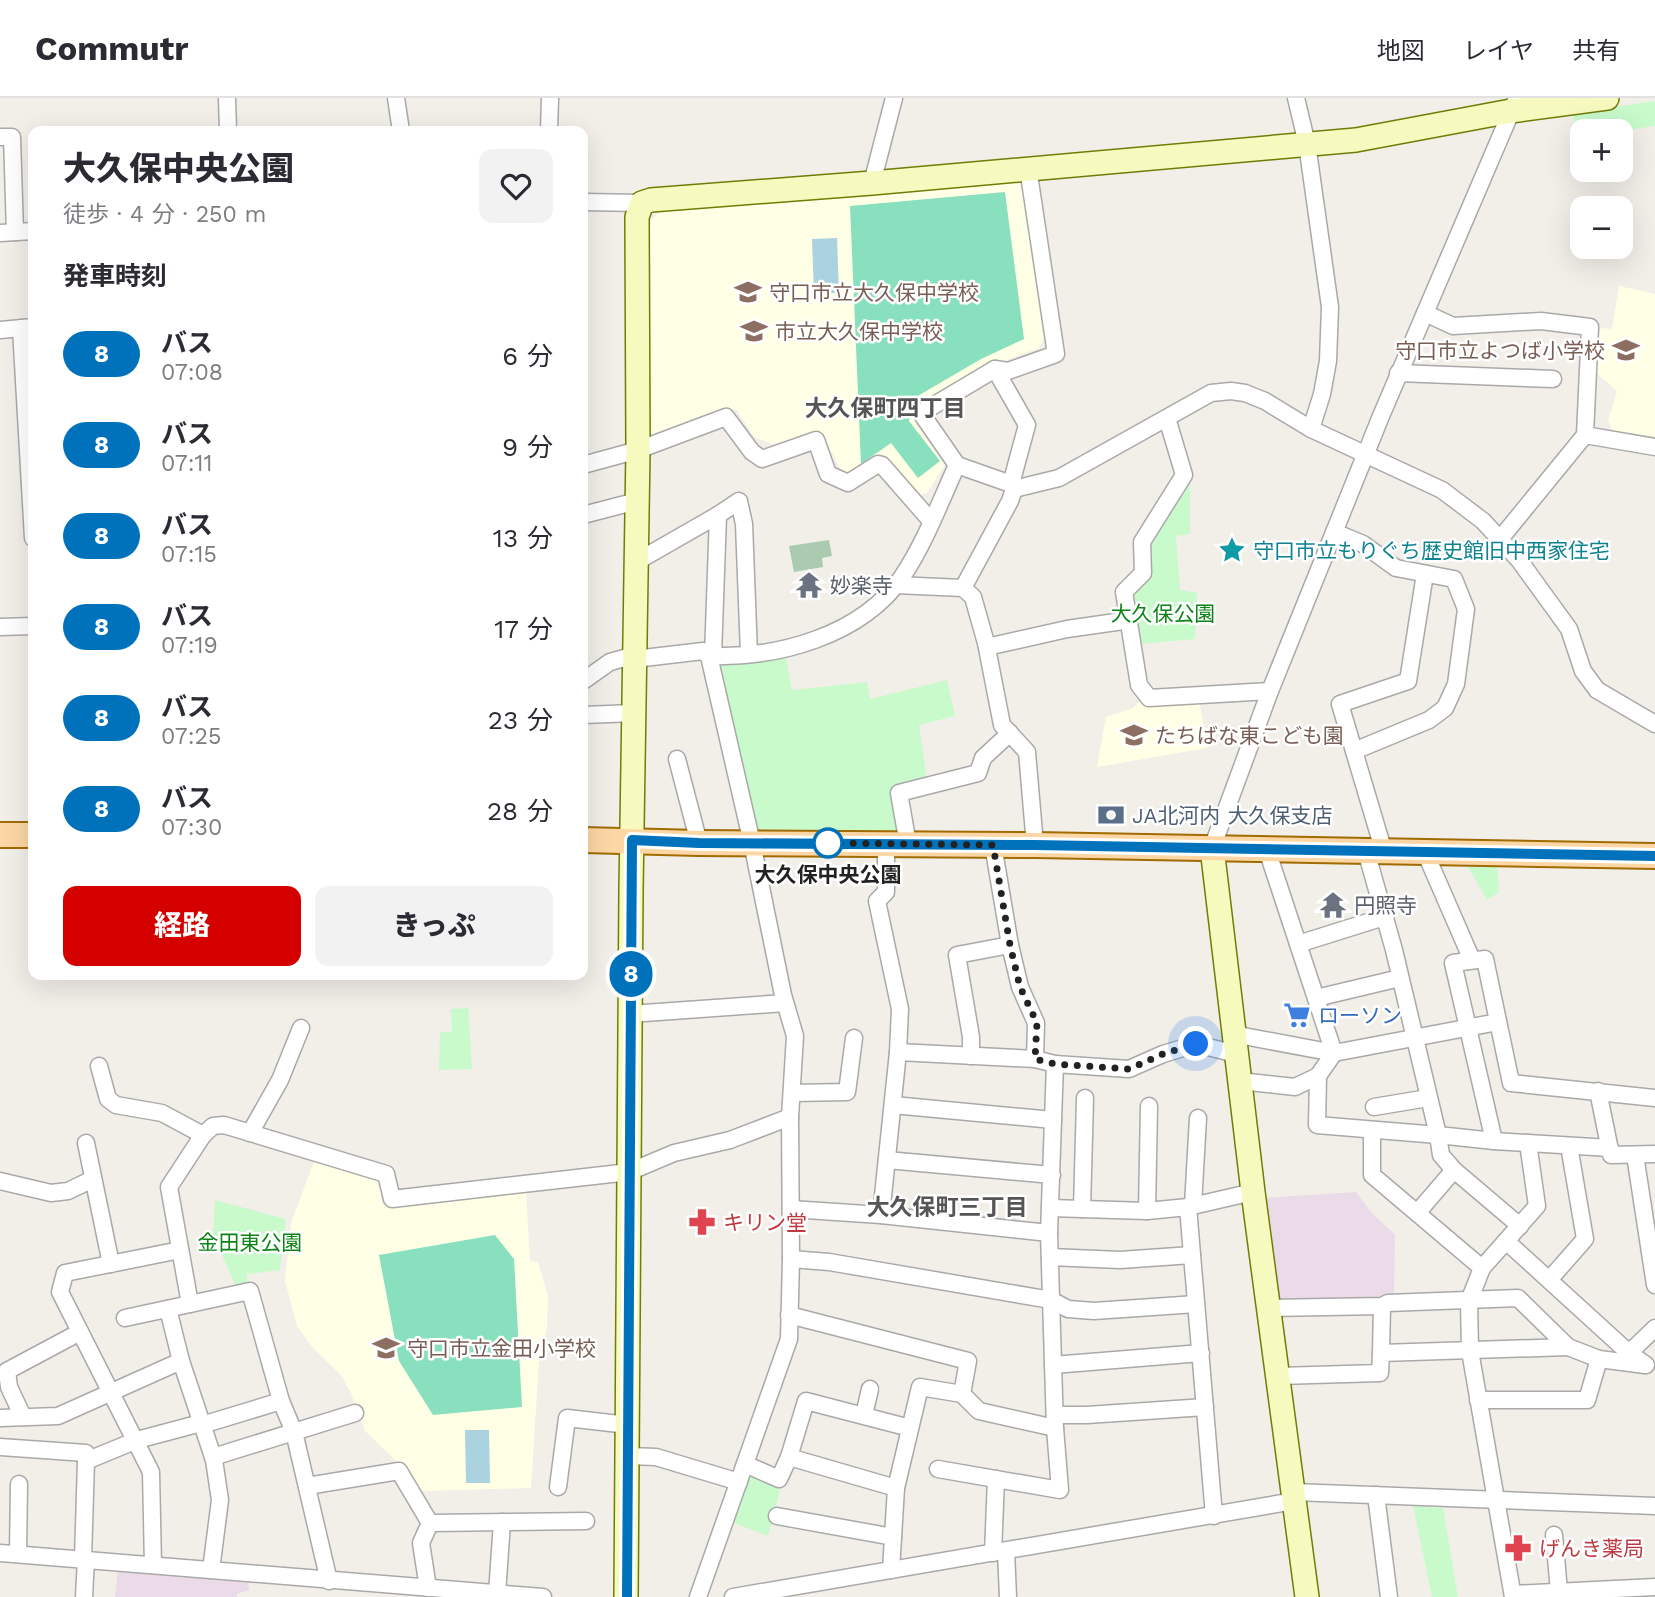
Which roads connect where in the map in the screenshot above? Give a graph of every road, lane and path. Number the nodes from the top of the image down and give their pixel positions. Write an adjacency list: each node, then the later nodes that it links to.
1 (227, 98): 8 (street)
2 (396, 98): 9 (street)
3 (550, 98): 10 (street)
4 (894, 98): 14 (street)
5 (1296, 98): 12 (street)
6 (1607, 98): 7 (street)
7 (1514, 105): 12 (street); 20 (street)
8 (228, 126)
9 (400, 126)
10 (550, 126)
11 (0, 137): 15 (street)
12 (1307, 144): 13 (street); 28 (street)
13 (1028, 168): 14 (street); 24 (street)
14 (872, 183): 17 (street)
15 (7, 187): 19 (street)
16 (588, 202): 17 (street)
17 (642, 203): 31 (street)
18 (28, 231): 19 (street)
19 (8, 232)
20 (1425, 313): 25 (street); 29 (street)
21 (27, 327): 22 (street); 23 (street)
22 (0, 330)
23 (28, 362)
24 (995, 369): 34 (street); 35 (street)
25 (1398, 373): 26 (street); 32 (street)
26 (1553, 379)
27 (1167, 418): 28 (street); 35 (street); 46 (street)
28 (1311, 429): 32 (street)
29 (1585, 435): 30 (street); 41 (street)
30 (1655, 447)
31 (638, 450): 33 (street); 36 (street); 39 (street)
32 (1365, 454): 40 (street); 41 (street)
33 (588, 464)
34 (957, 465): 35 (street); 39 (street)
35 (1012, 486): 45 (street)
36 (637, 501): 37 (street); 42 (street)
37 (588, 514)
38 (718, 515): 42 (street); 50 (street); 51 (street)
39 (931, 522): 44 (street)
40 (1334, 532): 43 (street); 54 (street)
41 (1500, 539): 57 (street)
42 (636, 562): 52 (street)
43 (1425, 574): 59 (street); 59 (street)
44 (895, 586): 45 (street); 50 (street)
45 (963, 588): 49 (street)
46 (1129, 620): 49 (street); 54 (street)
47 (28, 626): 48 (street)
48 (0, 627)
49 (986, 647): 58 (street)
50 (750, 653): 51 (street)
51 (711, 656): 52 (street); 66 (street)
52 (635, 657): 53 (street); 55 (street)
53 (588, 677)
54 (1270, 691): 70 (street)
55 (634, 713): 56 (street); 64 (street)
56 (588, 715)
57 (1655, 724)
58 (1010, 733): 67 (street); 69 (street)
59 (1354, 751): 72 (street)
60 (677, 759): 65 (street)
61 (0, 835): 62 (main road)
62 (28, 835)
63 (588, 840): 64 (main road)
64 (632, 840): 65 (main road); 82 (street)
65 (699, 843): 66 (main road)
66 (752, 843): 67 (main road); 81 (street)
67 (897, 844): 68 (main road); 89 (street)
68 (993, 845): 69 (main road); 77 (street)
69 (1035, 845): 70 (main road)
70 (1212, 848): 71 (main road); 88 (street)
71 (1266, 850): 72 (main road); 76 (street)
72 (1375, 852): 73 (main road); 75 (street)
73 (1425, 852): 74 (main road); 78 (street)
74 (1655, 856)
75 (1384, 917): 76 (street); 79 (street)
76 (1298, 944): 80 (street)
77 (1010, 945): 91 (street); 92 (street)
78 (1472, 960): 83 (street); 85 (street)
79 (1400, 978): 80 (street); 87 (street)
80 (1316, 998): 90 (street)
81 (785, 1003): 82 (street); 98 (street)
82 (630, 1014): 121 (street)
83 (1498, 1023): 85 (street); 97 (street)
84 (301, 1028): 109 (street)
85 (1468, 1028): 87 (street); 112 (street)
86 (854, 1038): 98 (street)
87 (1414, 1038): 90 (street); 100 (street)
88 (1235, 1044): 90 (street); 93 (street); 96 (street)
89 (898, 1052): 91 (street); 102 (street)
90 (1334, 1053): 95 (street)
91 (971, 1056): 92 (street)
92 (1035, 1059): 93 (street)
93 (1055, 1064): 107 (street)
94 (99, 1066): 110 (street)
95 (1318, 1076): 96 (street); 108 (street)
96 (1240, 1081): 125 (street)
97 (1598, 1091): 101 (street); 116 (street)
98 (792, 1093): 105 (street)
99 (1085, 1098): 129 (street)
100 (1428, 1098): 104 (street); 111 (street)
101 (1655, 1099)
102 (893, 1105): 107 (street); 119 (street)
103 (1149, 1106): 130 (street)
104 (1374, 1107)
105 (790, 1116): 121 (street); 128 (street)
106 (1198, 1118): 126 (street)
107 (1053, 1120): 122 (street)
108 (1372, 1131): 111 (street); 131 (street)
109 (250, 1133): 110 (street); 121 (street)
110 (203, 1135): 136 (street)
111 (1438, 1135): 112 (street); 120 (street)
112 (1494, 1141): 114 (street)
113 (86, 1143): 123 (street)
114 (1528, 1143): 115 (street); 133 (street)
115 (1569, 1146): 116 (street); 142 (street)
116 (1609, 1148): 118 (street)
117 (1655, 1154): 118 (street)
118 (1634, 1155): 143 (street)
119 (887, 1160): 122 (street); 132 (street)
120 (1454, 1170): 131 (street); 133 (street)
121 (629, 1172): 177 (street)
122 (1052, 1175): 127 (street)
123 (93, 1179): 124 (street); 140 (street)
124 (0, 1181)
125 (1253, 1192): 126 (street); 149 (street)
126 (1190, 1206): 130 (street); 137 (street)
127 (1050, 1208): 129 (street); 134 (street)
128 (791, 1209): 132 (street); 139 (street)
129 (1082, 1209): 130 (street)
130 (1147, 1211)
131 (1417, 1213): 141 (street)
132 (881, 1215): 134 (street)
133 (1520, 1226): 135 (street)
134 (1049, 1233): 138 (street)
135 (1506, 1241): 141 (street); 142 (street)
136 (180, 1250): 140 (street); 146 (street)
137 (1192, 1255): 138 (street); 147 (street)
138 (1050, 1257): 144 (street)
139 (791, 1259): 144 (street); 151 (street)
140 (111, 1264): 154 (street)
141 (1482, 1268): 145 (street)
142 (1549, 1280): 159 (street)
143 (1655, 1285)
144 (1051, 1300): 147 (street); 162 (street)
145 (1469, 1301): 148 (street); 155 (street); 156 (street)
146 (190, 1304): 150 (street); 169 (street)
147 (1196, 1304): 157 (street)
148 (1382, 1306): 149 (street); 158 (street)
149 (1269, 1308): 164 (street)
150 (167, 1309): 152 (street); 161 (street)
151 (789, 1315): 167 (street); 186 (street)
152 (125, 1318)
153 (1655, 1328): 159 (street)
154 (80, 1332): 166 (street); 173 (street)
155 (1568, 1347): 156 (street); 160 (street)
156 (1470, 1351): 158 (street); 168 (street)
157 (1201, 1353): 162 (street); 170 (street)
158 (1381, 1353): 164 (street)
159 (1629, 1353): 163 (street)
160 (1599, 1359): 163 (street); 168 (street)
161 (181, 1361): 166 (street); 176 (street)
162 (1054, 1365): 175 (street)
163 (1650, 1368)
164 (1279, 1376): 195 (street)
165 (870, 1389): 172 (street)
166 (110, 1392): 173 (street); 180 (street)
167 (962, 1394): 175 (street); 178 (street)
168 (1478, 1400): 196 (street)
169 (281, 1401): 176 (street); 179 (street)
170 (1205, 1407): 175 (street); 199 (street)
171 (355, 1413): 179 (street)
172 (864, 1415): 178 (street); 184 (street)
173 (23, 1417): 174 (street)
174 (0, 1418)
175 (1055, 1422): 188 (street)
176 (202, 1424): 180 (street); 183 (street)
177 (628, 1425): 182 (street); 192 (street)
178 (910, 1427): 193 (street)
179 (294, 1432): 183 (street); 191 (street)
180 (137, 1440): 185 (street); 209 (street)
181 (0, 1447): 185 (street)
182 (628, 1456): 189 (street); 223 (street)
183 (213, 1457): 210 (street)
184 (789, 1457): 186 (street); 193 (street)
185 (86, 1461): 208 (street)
186 (745, 1464): 189 (street)
187 (938, 1469): 188 (street)
188 (996, 1479): 205 (street)
189 (739, 1482): 224 (street)
190 (19, 1484): 207 (street)
191 (307, 1486): 202 (street); 212 (street)
192 (558, 1487)
193 (896, 1488): 204 (street)
194 (1376, 1495): 195 (street); 196 (street); 228 (street)
195 (1294, 1497): 199 (street); 227 (street)
196 (1497, 1500): 197 (street); 218 (street)
197 (1655, 1506)
198 (777, 1516): 204 (street)
199 (1213, 1517): 205 (street)
200 (586, 1521): 201 (street)
201 (502, 1522): 202 (street); 216 (street)
202 (430, 1523): 213 (street)
203 (1555, 1535): 215 (street)
204 (893, 1537): 211 (street)
205 (1000, 1552): 211 (street); 226 (street)
206 (0, 1553): 207 (street)
207 (18, 1554): 208 (street)
208 (84, 1559): 209 (street); 220 (street)
209 (153, 1565): 210 (street)
210 (211, 1570): 212 (street)
211 (891, 1570): 217 (street)
212 (324, 1580): 213 (street); 221 (street)
213 (428, 1588): 216 (street)
214 (1650, 1590): 215 (street)
215 (1559, 1591): 218 (street)
216 (497, 1594): 219 (street)
217 (763, 1595): 225 (street)
218 (1513, 1595)
219 (522, 1596): 222 (street)
220 (84, 1597)
221 (318, 1597)
222 (543, 1597)
223 (626, 1597)
224 (698, 1597)
225 (733, 1597)
226 (1008, 1597)
227 (1307, 1597)
228 (1389, 1597)

